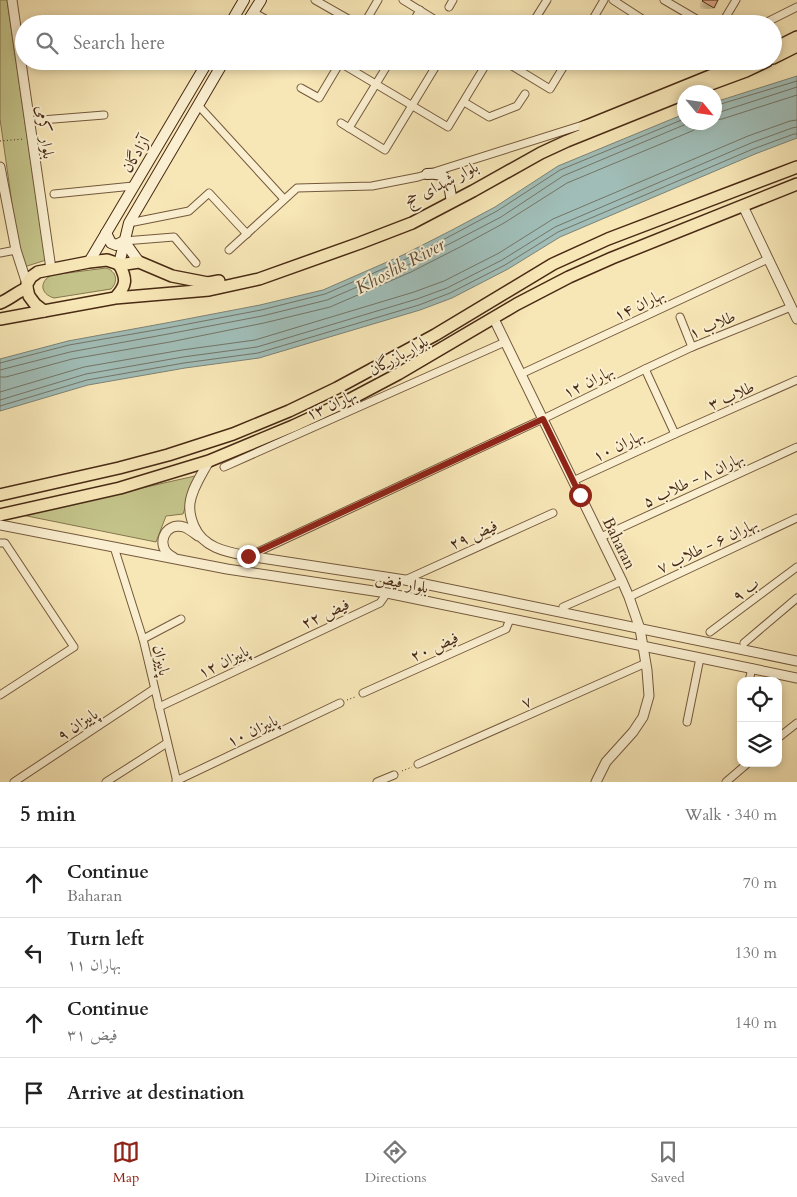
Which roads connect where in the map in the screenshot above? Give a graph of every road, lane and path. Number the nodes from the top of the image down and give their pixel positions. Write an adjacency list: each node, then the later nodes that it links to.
1 (12, 0): 19 (street, بلوار کرمی)
2 (244, 0): 20 (main road)
3 (260, 0): 18 (main road)
4 (315, 0): 23 (street)
5 (378, 0): 24 (street)
6 (403, 0): 17 (street)
7 (547, 0): 27 (street)
8 (604, 0): 28 (street)
9 (613, 0): 29 (street)
10 (664, 0): 16 (street)
11 (682, 0): 16 (street)
12 (736, 0): 31 (street)
13 (792, 0): 14 (street)
14 (797, 3)
15 (797, 7): 32 (street)
16 (678, 8): 30 (street)
17 (420, 10): 25 (street); 26 (street)
18 (254, 12): 21 (main road); 22 (street)
19 (15, 15)
20 (235, 15)
21 (252, 15)
22 (259, 15)
23 (341, 15)
24 (369, 15)
25 (417, 15)
26 (428, 15)
27 (538, 15)
28 (595, 15)
29 (636, 15)
30 (690, 15)
31 (727, 15)
32 (781, 15)
33 (797, 37): 34 (main road)
34 (782, 44)
35 (797, 46): 36 (main road)
36 (782, 54)
37 (24, 70): 59 (street, بلوار کرمی)
38 (203, 70): 69 (main road, آزادگان)
39 (219, 70): 55 (main road, آزادگان)
40 (335, 70): 51 (street)
41 (353, 70): 49 (street)
42 (385, 70): 49 (street)
43 (434, 70): 56 (street)
44 (483, 70): 54 (street)
45 (519, 70): 46 (street)
46 (562, 70)
47 (724, 70): 58 (main road, بلوار شهدای حج)
48 (748, 70): 50 (main road)
49 (376, 84): 56 (street); 61 (street)
50 (708, 85)
51 (301, 88)
52 (525, 94): 54 (street)
53 (677, 97): 88 (main road, بلوار شهدای حج)
54 (464, 102): 56 (street)
55 (198, 105): 72 (street); 74 (main road, آزادگان)
56 (412, 106): 61 (street)
57 (104, 115): 59 (street)
58 (604, 118): 66 (street); 71 (main road, بلوار شهدای حج)
59 (29, 121): 62 (street, بلوار کرمی)
60 (341, 123): 61 (street)
61 (349, 128)
62 (32, 139): 63 (path); 86 (street, بلوار کرمی)
63 (0, 141)
64 (0, 167): 67 (street)
65 (797, 167): 100 (main road, بلوار بازرگان)
66 (427, 174): 71 (main road); 72 (street)
67 (1, 182): 78 (street)
68 (797, 184): 73 (main road, بلوار بازرگان)
69 (134, 186): 70 (street); 75 (main road, آزادگان)
70 (54, 194)
71 (451, 197): 83 (main road, بلوار شهدای حج)
72 (284, 199): 76 (street)
73 (743, 206): 81 (street); 94 (main road, بلوار بازرگان)
74 (129, 223): 76 (street); 77 (main road, آزادگان)
75 (106, 233): 77 (main road); 82 (main road, آزادگان)
76 (247, 234): 79 (street)
77 (124, 241): 83 (main road); 84 (street); 85 (main road, آزادگان)
78 (16, 250): 80 (street); 87 (street)
79 (230, 250)
80 (0, 253)
81 (768, 259): 91 (street); 98 (street, بهاران ۱۴)
82 (89, 262): 85 (main road); 86 (main road)
83 (139, 262): 85 (main road)
84 (196, 263)
85 (119, 265): 88 (main road)
86 (51, 269): 87 (main road)
87 (27, 286): 89 (main road); 90 (main road)
88 (115, 298): 90 (main road, بلوار شهدای حج)
89 (0, 303)
90 (44, 311): 93 (main road, بلوار شهدای حج)
91 (795, 314): 96 (street, طلاب ۱)
92 (680, 317): 96 (street)
93 (0, 319)
94 (494, 319): 95 (street, Baharan); 102 (main road, بلوار بازرگان)
95 (505, 342): 98 (street, Baharan); 106 (street, بهاران ۱۳)
96 (692, 347): 97 (street, طلاب ۱)
97 (644, 369): 101 (street, بهاران ۱۲); 103 (street)
98 (521, 374): 101 (street, Baharan)
99 (797, 380): 103 (street, طلاب ۳)
100 (289, 411): 102 (main road); 108 (main road, بلوار بازرگان)
101 (543, 419): 107 (street, Baharan); 117 (street, بهاران ۱۲)
102 (294, 426): 105 (main road, بلوار بازرگان)
103 (675, 434): 107 (street, بهاران ۱۰)
104 (797, 446): 113 (street, بهاران ۸ - طلاب ۵)
105 (210, 461): 110 (main road, بلوار بازرگان); 114 (street)
106 (224, 467)
107 (573, 481): 113 (street, Baharan)
108 (0, 496)
109 (554, 513): 120 (street, فیض ۲۹)
110 (0, 515)
111 (797, 518): 124 (street, بهاران ۶ - طلاب ۷)
112 (0, 525): 116 (street, بلوار فیض)
113 (601, 537): 121 (street, Baharan)
114 (202, 539): 117 (street, بلوار فیض); 118 (street, بلوار فیض)
115 (0, 543): 144 (street)
116 (114, 547): 118 (street, بلوار فیض); 132 (street, پاییزان)
117 (248, 556): 120 (street, بلوار فیض)
118 (176, 559): 123 (street, بلوار فیض)
119 (797, 567): 131 (street, ۹ ب)
120 (405, 580): 122 (street, بلوار فیض)
121 (622, 581): 124 (street, Baharan); 127 (street)
122 (442, 588): 126 (street); 130 (street, بلوار فیض)
123 (388, 593): 126 (street, بلوار فیض); 135 (street, فیض ۲۲)
124 (629, 597): 130 (street, Baharan)
125 (797, 598): 133 (street)
126 (438, 604): 128 (street, بلوار فیض)
127 (563, 607)
128 (510, 618): 134 (street, بلوار فیض); 143 (street, فیض ۲۰)
129 (181, 619): 132 (street)
130 (640, 629): 134 (street, Baharan); 137 (street, بلوار فیض)
131 (710, 632)
132 (143, 639): 142 (street, پاییزان)
133 (744, 643)
134 (643, 646): 136 (street, بلوار فیض); 138 (street, Baharan)
135 (271, 653): 146 (street, پاییزان ۱۲)
136 (700, 658): 139 (street, بلوار فیض); 147 (street)
137 (797, 661)
138 (646, 663): 151 (street, ۷); 158 (street, Baharan)
139 (752, 668): 140 (street); 141 (street, بلوار فیض)
140 (750, 677)
141 (797, 678)
142 (154, 688): 146 (street, پاییزان); 154 (street, پاییزان ۹)
143 (362, 693): 145 (path)
144 (0, 695)
145 (340, 704): 156 (street, پاییزان ۱۰)
146 (159, 707): 150 (street, پاییزان)
147 (687, 722)
148 (797, 723): 149 (street)
149 (782, 735)
150 (167, 743): 155 (street); 156 (street, پاییزان)
151 (418, 764): 153 (path)
152 (743, 767): 159 (street)
153 (394, 775): 157 (street)
154 (14, 782)
155 (106, 782)
156 (176, 782)
157 (377, 782)
158 (596, 782)
159 (726, 782)

